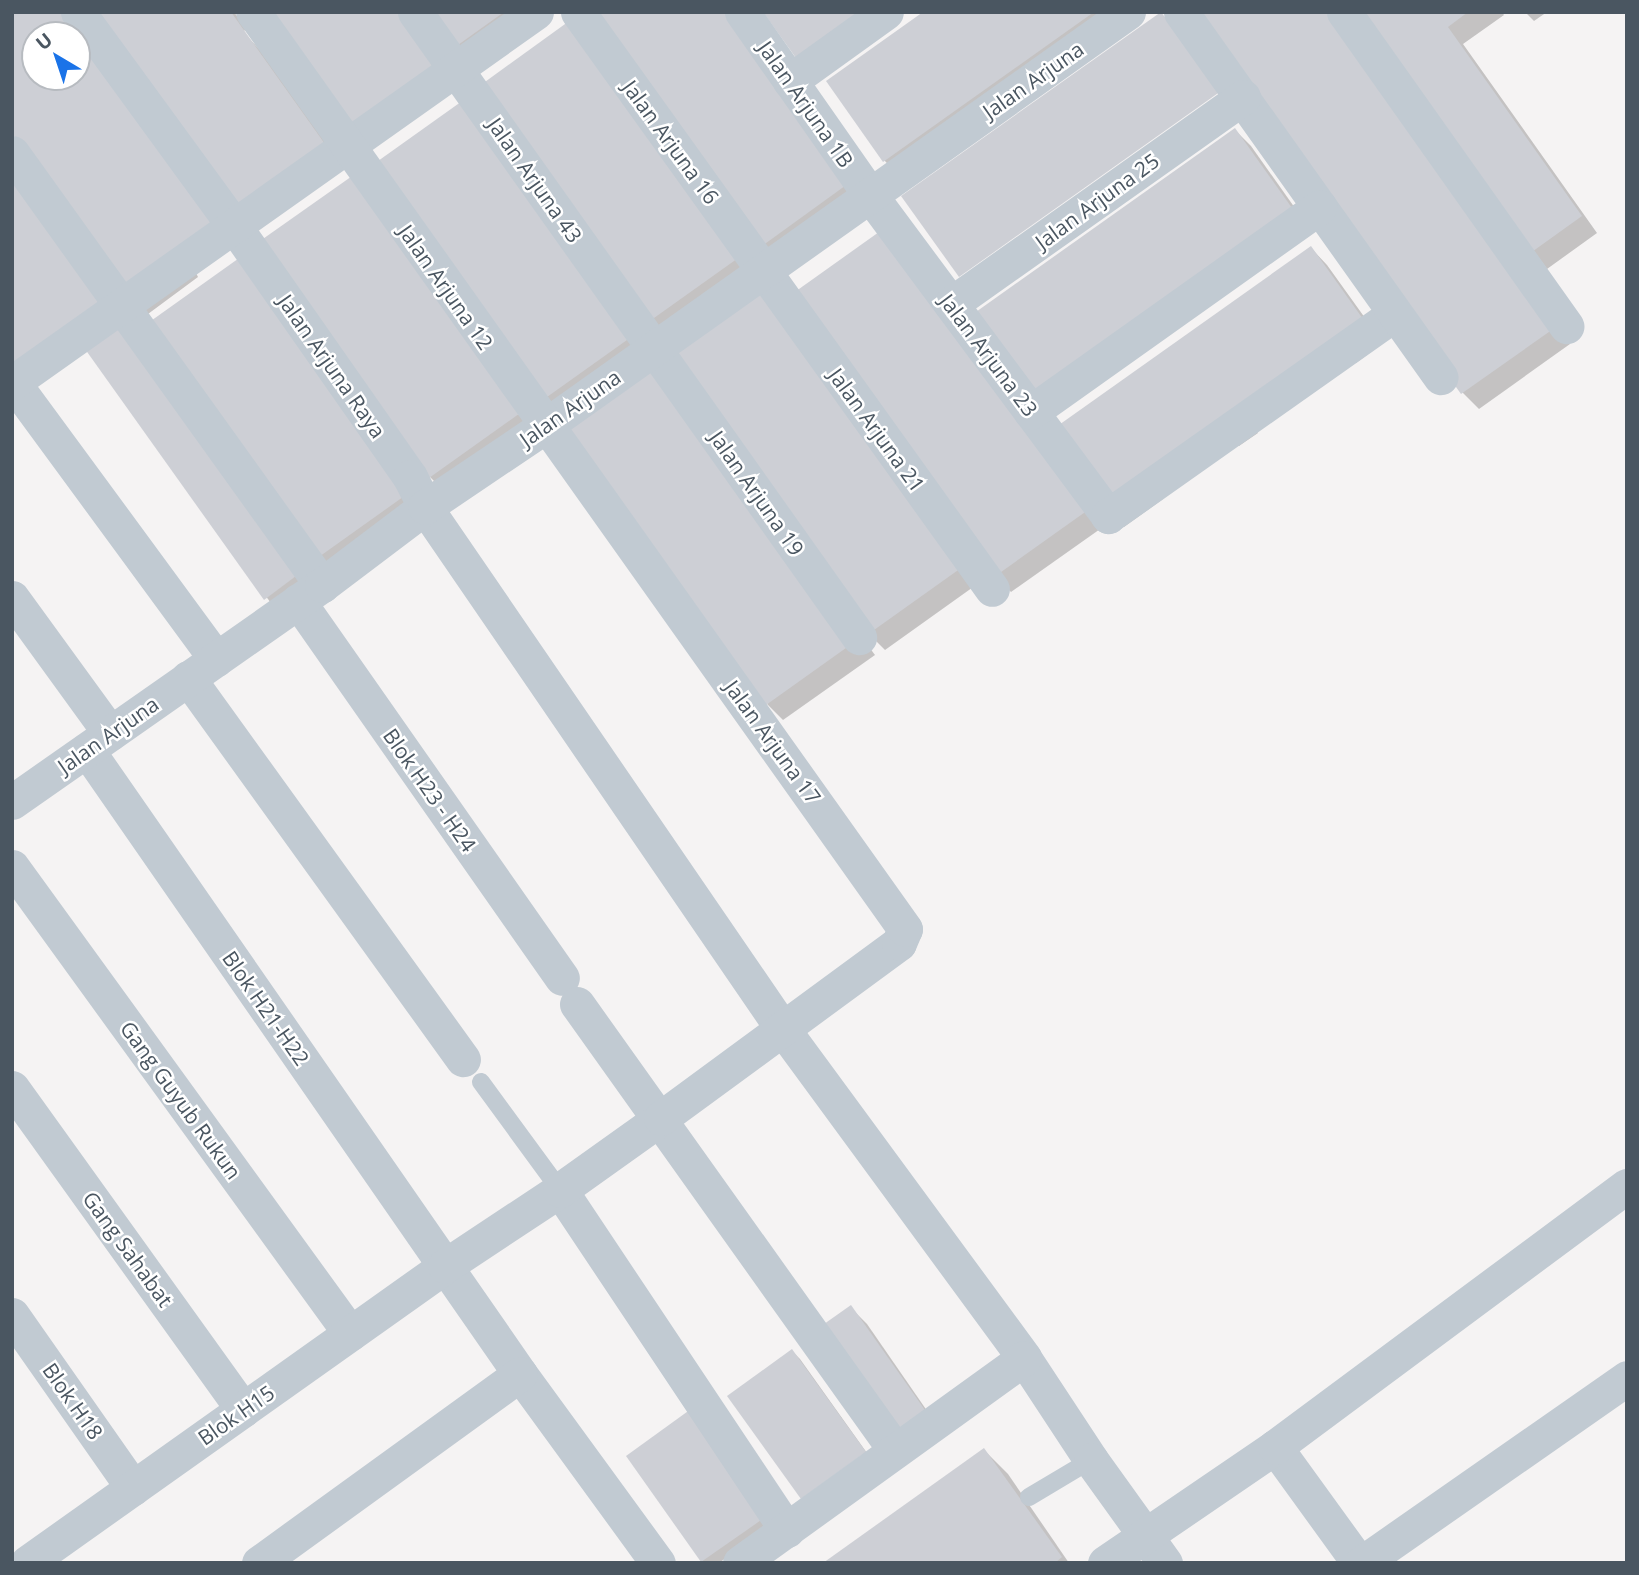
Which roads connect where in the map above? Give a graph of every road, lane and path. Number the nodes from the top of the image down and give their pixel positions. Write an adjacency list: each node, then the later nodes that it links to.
1 (78, 12): 18 (street, Jalan Arjuna Raya)
2 (253, 12): 14 (street, Jalan Arjuna 12)
3 (415, 12): 11 (street, Jalan Arjuna 43)
4 (536, 12): 11 (street)
5 (578, 12): 19 (street, Jalan Arjuna 16)
6 (741, 12): 12 (street, Jalan Arjuna 1B)
7 (886, 12): 12 (street)
8 (1128, 12): 16 (street, Jalan Arjuna)
9 (1181, 12): 13 (street)
10 (1344, 12): 23 (street)
11 (456, 69): 14 (street); 24 (street, Jalan Arjuna 43)
12 (790, 80): 16 (street, Jalan Arjuna 1B)
13 (1243, 97): 17 (street); 20 (street, Jalan Arjuna 25)
14 (348, 147): 18 (street); 28 (street, Jalan Arjuna 12)
15 (12, 153): 21 (street, Blok H23 - H24)
16 (870, 195): 19 (street, Jalan Arjuna); 20 (street, Jalan Arjuna 23)
17 (1319, 206): 22 (street); 27 (street)
18 (235, 228): 21 (street); 29 (street, Jalan Arjuna Raya)
19 (764, 271): 24 (street, Jalan Arjuna); 30 (street, Jalan Arjuna 21)
20 (951, 304): 27 (street, Jalan Arjuna 23)
21 (123, 307): 26 (street); 31 (street, Blok H23 - H24)
22 (1394, 314): 25 (street); 27 (street, Jalan Arjuna 23)
23 (1566, 326)
24 (654, 349): 28 (street, Jalan Arjuna); 33 (street, Jalan Arjuna 19)
25 (1440, 377)
26 (13, 382): 34 (street)
27 (1031, 412)
28 (545, 426): 29 (street, Jalan Arjuna); 38 (street, Jalan Arjuna 17)
29 (425, 507): 31 (street, Jalan Arjuna); 38 (street, Jalan Arjuna Raya)
30 (992, 589)
31 (310, 593): 34 (street, Jalan Arjuna); 41 (street, Blok H23 - H24)
32 (12, 598): 35 (street, Blok H21-H22)
33 (859, 637)
34 (202, 668): 35 (street, Jalan Arjuna); 39 (street)
35 (99, 741): 36 (street, Jalan Arjuna); 44 (street, Blok H21-H22)
36 (12, 802)
37 (12, 867): 46 (street, Gang Guyub Rukun)
38 (782, 1028): 41 (street, Blok H15); 47 (street, Jalan Arjuna Raya)
39 (472, 1070): 43 (lane)
40 (12, 1088): 50 (street, Gang Sahabat)
41 (660, 1118): 43 (street, Blok H15); 52 (street, Blok H23 - H24)
42 (1627, 1186): 51 (street)
43 (560, 1191): 44 (street, Blok H15); 56 (street)
44 (445, 1266): 46 (street, Blok H15); 48 (street, Blok H21-H22)
45 (12, 1315): 54 (street, Blok H18)
46 (350, 1333): 50 (street, Blok H15)
47 (1024, 1358): 52 (street); 53 (street, Jalan Arjuna Raya)
48 (520, 1374): 61 (street); 62 (street, Blok H21-H22)
49 (1627, 1377): 66 (street)
50 (243, 1409): 54 (street, Blok H15)
51 (1275, 1447): 57 (street); 66 (street)
52 (895, 1450): 56 (street)
53 (1091, 1460): 55 (lane); 57 (street, Jalan Arjuna Raya)
54 (133, 1488): 60 (street, Blok H15)
55 (1030, 1497)
56 (787, 1530): 63 (street)
57 (1145, 1535): 64 (street); 65 (street, Jalan Arjuna Raya)
58 (12, 1553): 59 (street)
59 (19, 1563)
60 (27, 1563)
61 (258, 1563)
62 (658, 1563)
63 (740, 1563)
64 (1105, 1563)
65 (1165, 1563)
66 (1361, 1563)

